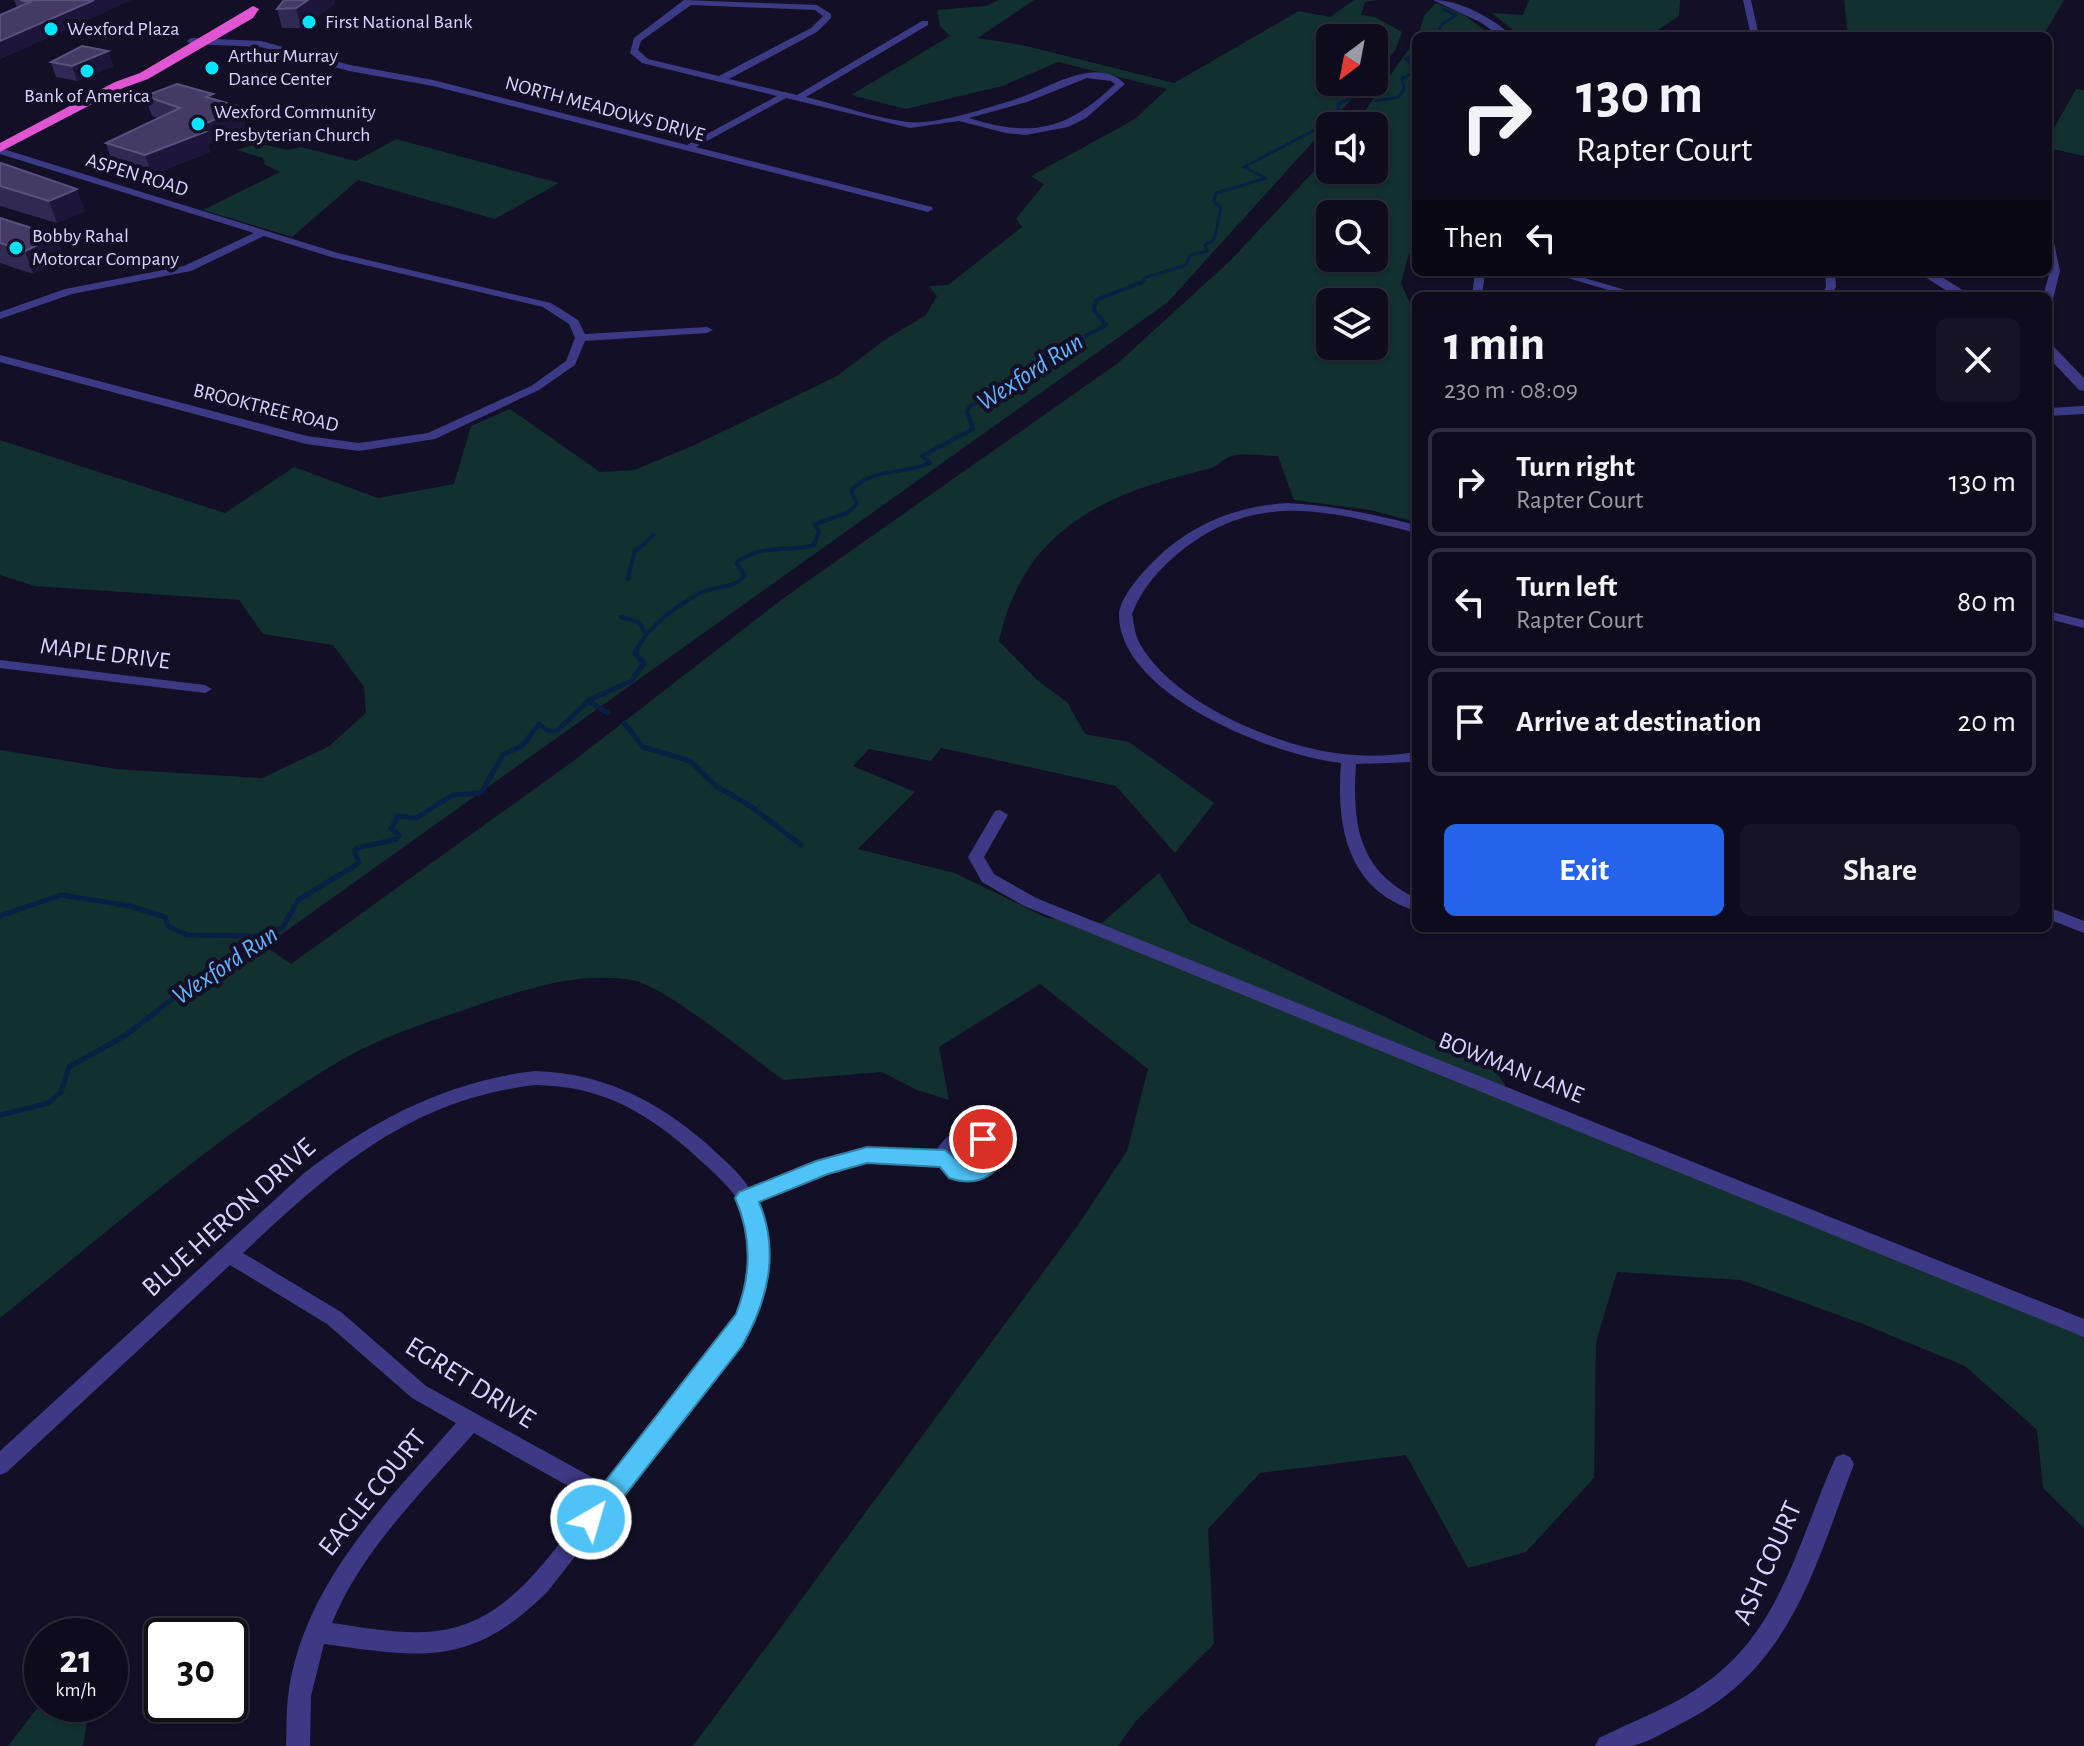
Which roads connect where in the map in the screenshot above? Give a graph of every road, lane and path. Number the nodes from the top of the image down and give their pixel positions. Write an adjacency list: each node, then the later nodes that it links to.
1 (267, 0): 8 (highway)
2 (1438, 0): 6 (street)
3 (1747, 0): 7 (street)
4 (690, 1): 9 (street); 9 (street)
5 (925, 23): 11 (street)
6 (1501, 32)
7 (1754, 32)
8 (201, 41): 13 (highway); 14 (street, NORTH MEADOWS DRIVE)
9 (721, 79): 10 (street)
10 (783, 96): 11 (street); 14 (street)
11 (797, 99): 12 (street)
12 (959, 118): 12 (street)
13 (0, 149): 16 (street, ASPEN ROAD)
14 (686, 149): 15 (street, NORTH MEADOWS DRIVE)
15 (928, 209)
16 (263, 233): 23 (street); 25 (street)
17 (2052, 257): 22 (street)
18 (1567, 276): 20 (street)
19 (1931, 276): 21 (street)
20 (1626, 292)
21 (1958, 292)
22 (2050, 292)
23 (0, 316)
24 (707, 330): 25 (street)
25 (581, 338): 27 (street, BROOKTREE ROAD)
26 (2052, 353): 28 (street)
27 (0, 358)
28 (2084, 387)
29 (2084, 410): 30 (street)
30 (2052, 412)
31 (1412, 528): 37 (street)
32 (2052, 616): 33 (street)
33 (2084, 624)
34 (0, 664): 35 (street, MAPLE DRIVE)
35 (205, 689)
36 (1412, 757): 37 (street)
37 (1349, 760): 39 (street)
38 (1000, 815): 45 (street, BOWMAN LANE)
39 (1412, 903)
40 (2052, 915): 41 (street)
41 (2084, 927)
42 (945, 1159): 43 (street)
43 (746, 1198): 44 (street, BLUE HERON DRIVE); 49 (street, BLUE HERON DRIVE)
44 (228, 1254): 46 (street, EGRET DRIVE); 48 (street, BLUE HERON DRIVE)
45 (2084, 1328)
46 (471, 1421): 49 (street, EGRET DRIVE); 50 (street, EAGLE COURT)
47 (1843, 1464): 52 (street, ASH COURT)
48 (0, 1465)
49 (608, 1497): 50 (street, BLUE HERON DRIVE)
50 (316, 1632): 51 (street, EAGLE COURT)
51 (298, 1746)
52 (1607, 1746)

